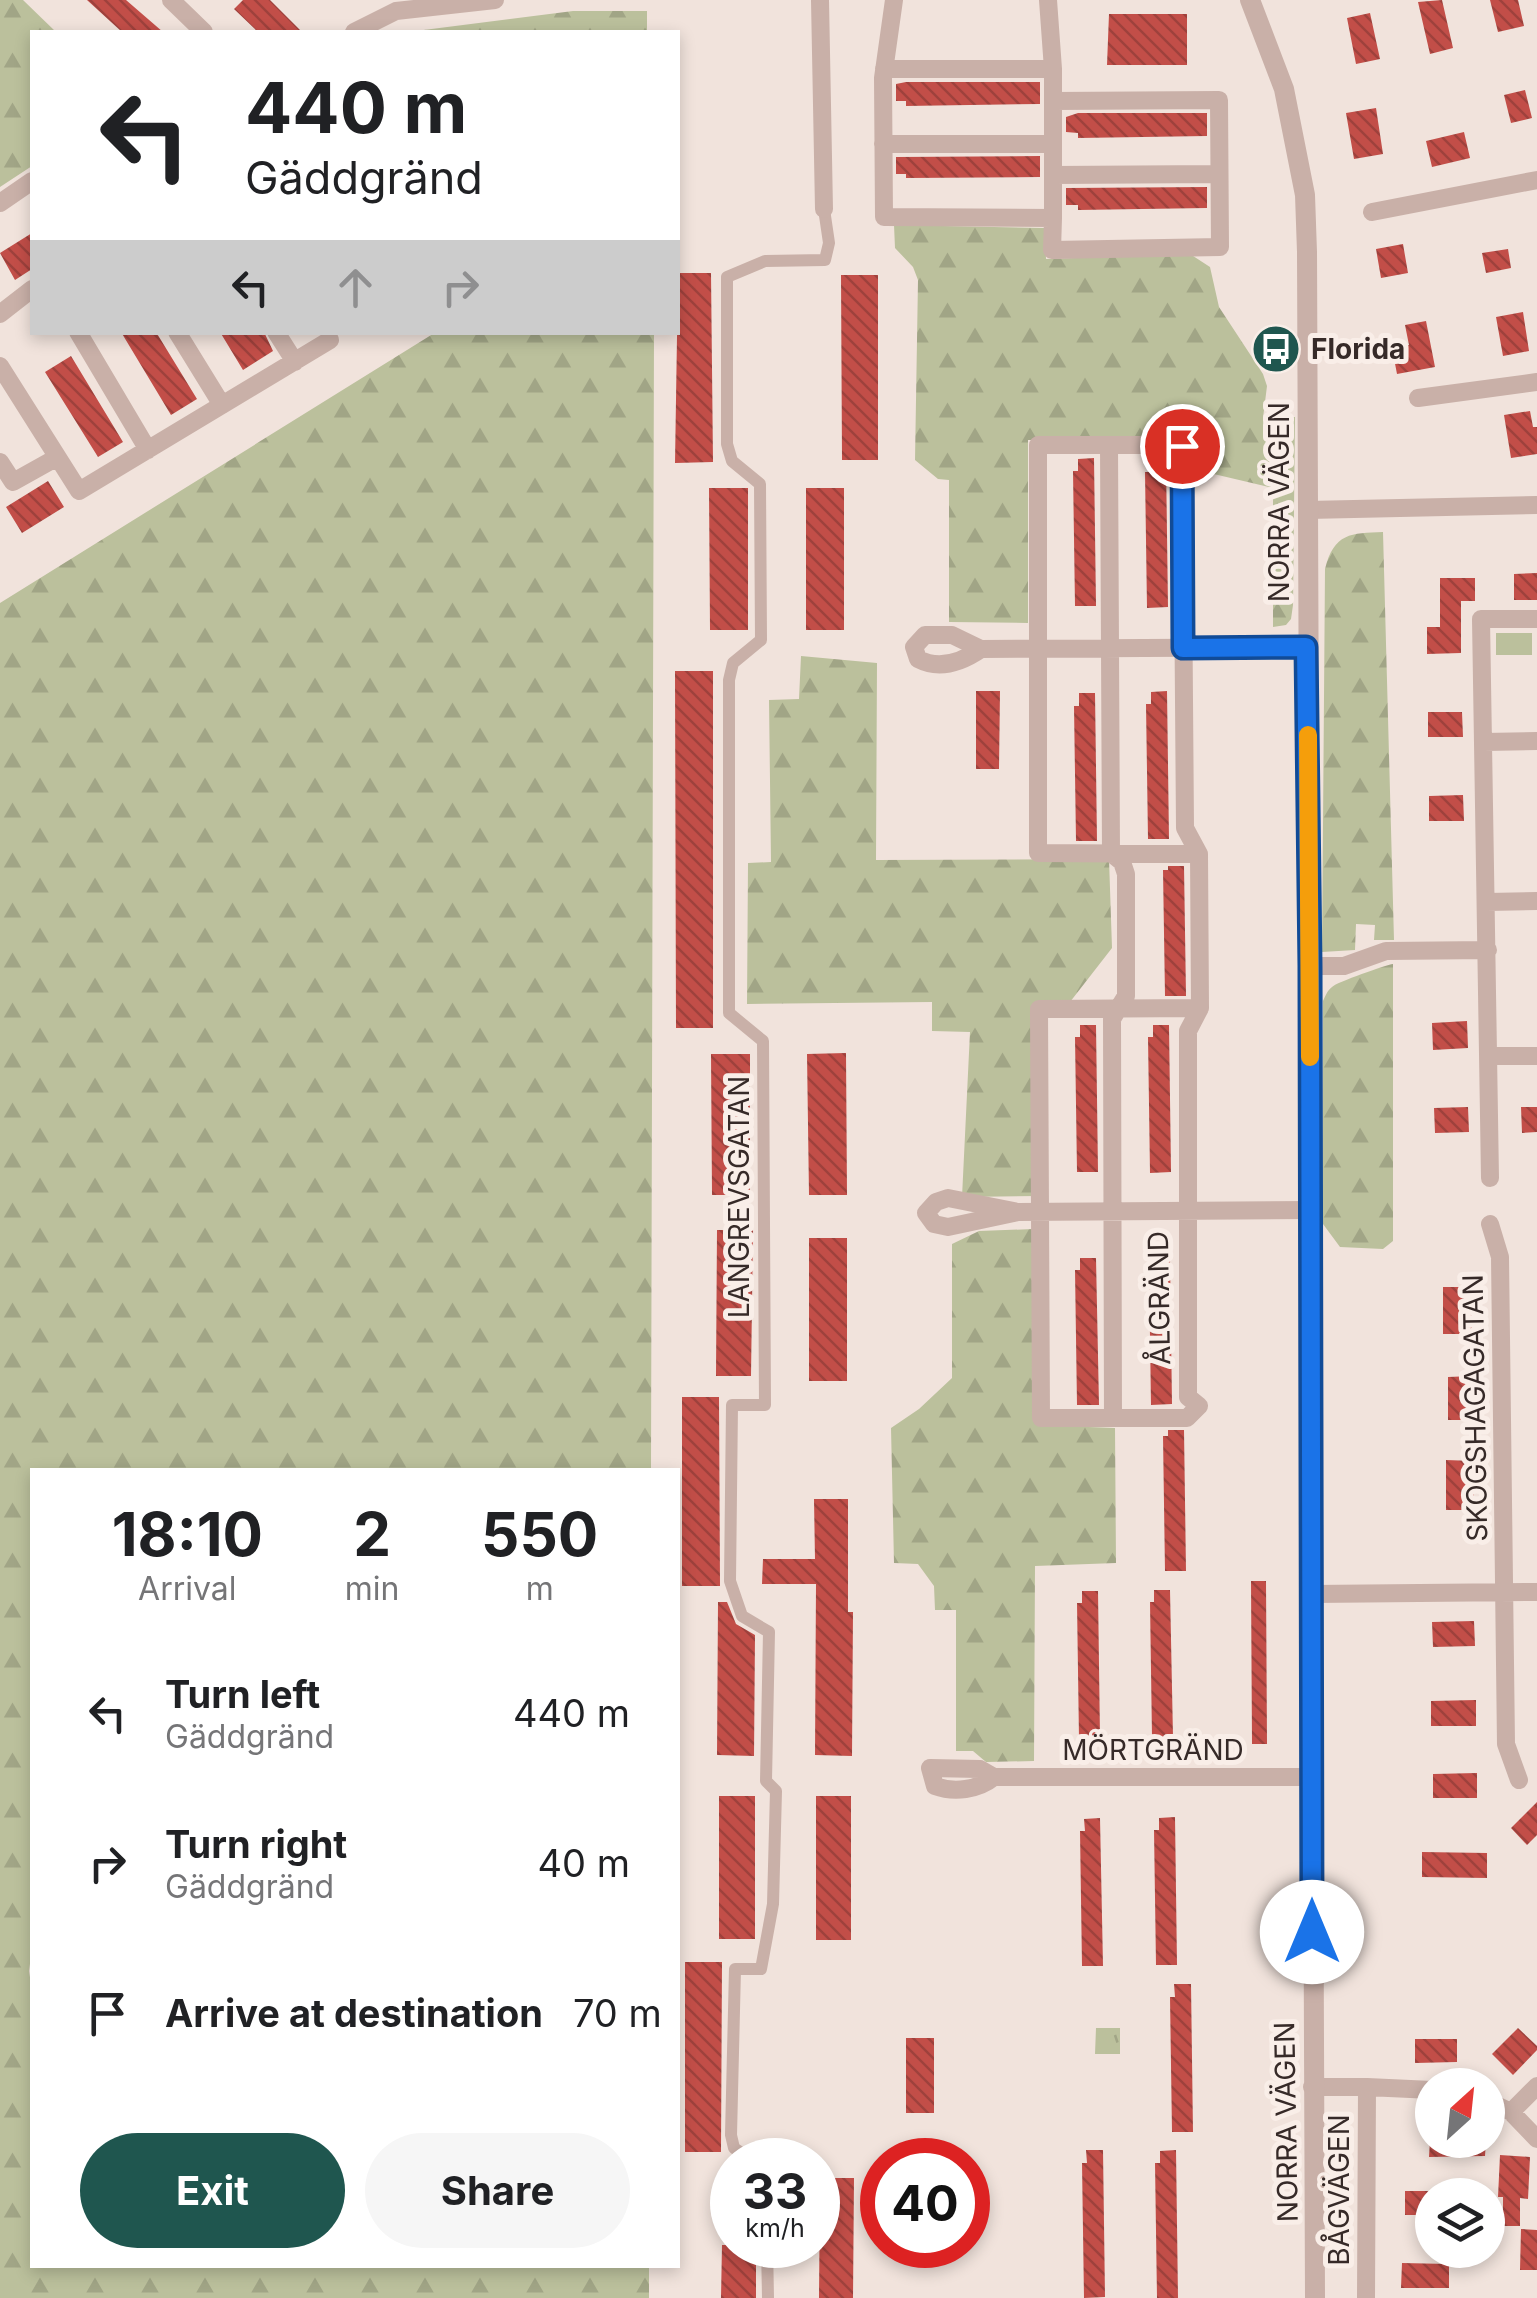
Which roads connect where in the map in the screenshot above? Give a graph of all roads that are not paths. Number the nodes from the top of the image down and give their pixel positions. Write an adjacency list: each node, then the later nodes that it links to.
1 (170, 0): 8 (street)
2 (495, 0): 9 (street)
3 (820, 0): 21 (street)
4 (894, 0): 10 (street)
5 (1048, 0): 11 (street)
6 (1234, 0): 12 (street, NORRA VÄGEN)
7 (1250, 0): 12 (street, NORRA VÄGEN)
8 (202, 30)
9 (358, 30)
10 (884, 69): 11 (street); 14 (street)
11 (1052, 70): 13 (street)
12 (1284, 88): 41 (street, NORRA VÄGEN)
13 (1052, 101): 15 (street); 16 (street)
14 (884, 144): 15 (street); 23 (street)
15 (1052, 144): 17 (street)
16 (1220, 174): 17 (street); 23 (street)
17 (1053, 175): 23 (street)
18 (1537, 180): 22 (street)
19 (30, 182): 20 (street)
20 (0, 202)
21 (824, 209): 80 (street, LANGREVSGATAN)
22 (1372, 212)
23 (1053, 218)
24 (30, 292): 25 (street)
25 (0, 314)
26 (80, 335): 36 (street)
27 (179, 335): 34 (street)
28 (278, 335): 30 (street)
29 (330, 340): 30 (street)
30 (294, 362): 34 (street)
31 (0, 366): 37 (street)
32 (1537, 382): 33 (street)
33 (1418, 398)
34 (222, 405): 36 (street)
35 (1110, 445): 44 (street); 45 (street); 47 (street)
36 (148, 450): 37 (street)
37 (56, 458): 39 (street)
38 (0, 462): 39 (street)
39 (7, 486)
40 (1537, 505): 41 (street)
41 (1308, 510): 43 (street, NORRA VÄGEN)
42 (1537, 619): 48 (street)
43 (1306, 647): 45 (street); 55 (street, NORRA VÄGEN)
44 (1110, 648): 45 (street); 47 (street); 50 (street)
45 (1183, 648): 51 (street)
46 (980, 649): 47 (street)
47 (1039, 649): 50 (street)
48 (1484, 742): 49 (street); 53 (street)
49 (1537, 742)
50 (1111, 853): 51 (street); 57 (street)
51 (1199, 854): 56 (street)
52 (1537, 901): 53 (street)
53 (1487, 902): 54 (street)
54 (1488, 950): 55 (street); 58 (street)
55 (1310, 966): 61 (street, NORRA VÄGEN)
56 (1200, 1008): 57 (street, ÅLGRÄND); 65 (street, ÅLGRÄND)
57 (1118, 1010): 63 (street, ÅLGRÄND); 64 (street, ÅLGRÄND)
58 (1488, 1056): 59 (street); 60 (street)
59 (1537, 1056)
60 (1490, 1178)
61 (1309, 1210): 65 (street, ÅLGRÄND); 70 (street, NORRA VÄGEN)
62 (1018, 1212): 63 (street, ÅLGRÄND)
63 (1040, 1212): 64 (street, ÅLGRÄND); 67 (street, ÅLGRÄND)
64 (1112, 1212): 65 (street, ÅLGRÄND); 67 (street, ÅLGRÄND)
65 (1186, 1212): 67 (street, ÅLGRÄND)
66 (1490, 1224): 68 (street, SKOGSHAGAGATAN)
67 (1112, 1418)
68 (1505, 1592): 69 (street); 70 (street); 73 (street, SKOGSHAGAGATAN)
69 (1537, 1592)
70 (1312, 1594): 72 (street, NORRA VÄGEN)
71 (994, 1777): 72 (street, MÖRTGRÄND)
72 (1312, 1777): 75 (street, NORRA VÄGEN)
73 (1519, 1780)
74 (1537, 2086): 79 (street)
75 (1312, 2087): 76 (street); 84 (street, NORRA VÄGEN)
76 (1367, 2088): 77 (street, BÅGVÄGEN); 85 (street, BÅGVÄGEN)
77 (1415, 2089)
78 (1505, 2109): 79 (street)
79 (1511, 2112): 81 (street)
80 (732, 2138)
81 (1537, 2139)
82 (767, 2268): 83 (street)
83 (768, 2298)
84 (1315, 2298)
85 (1366, 2298)

